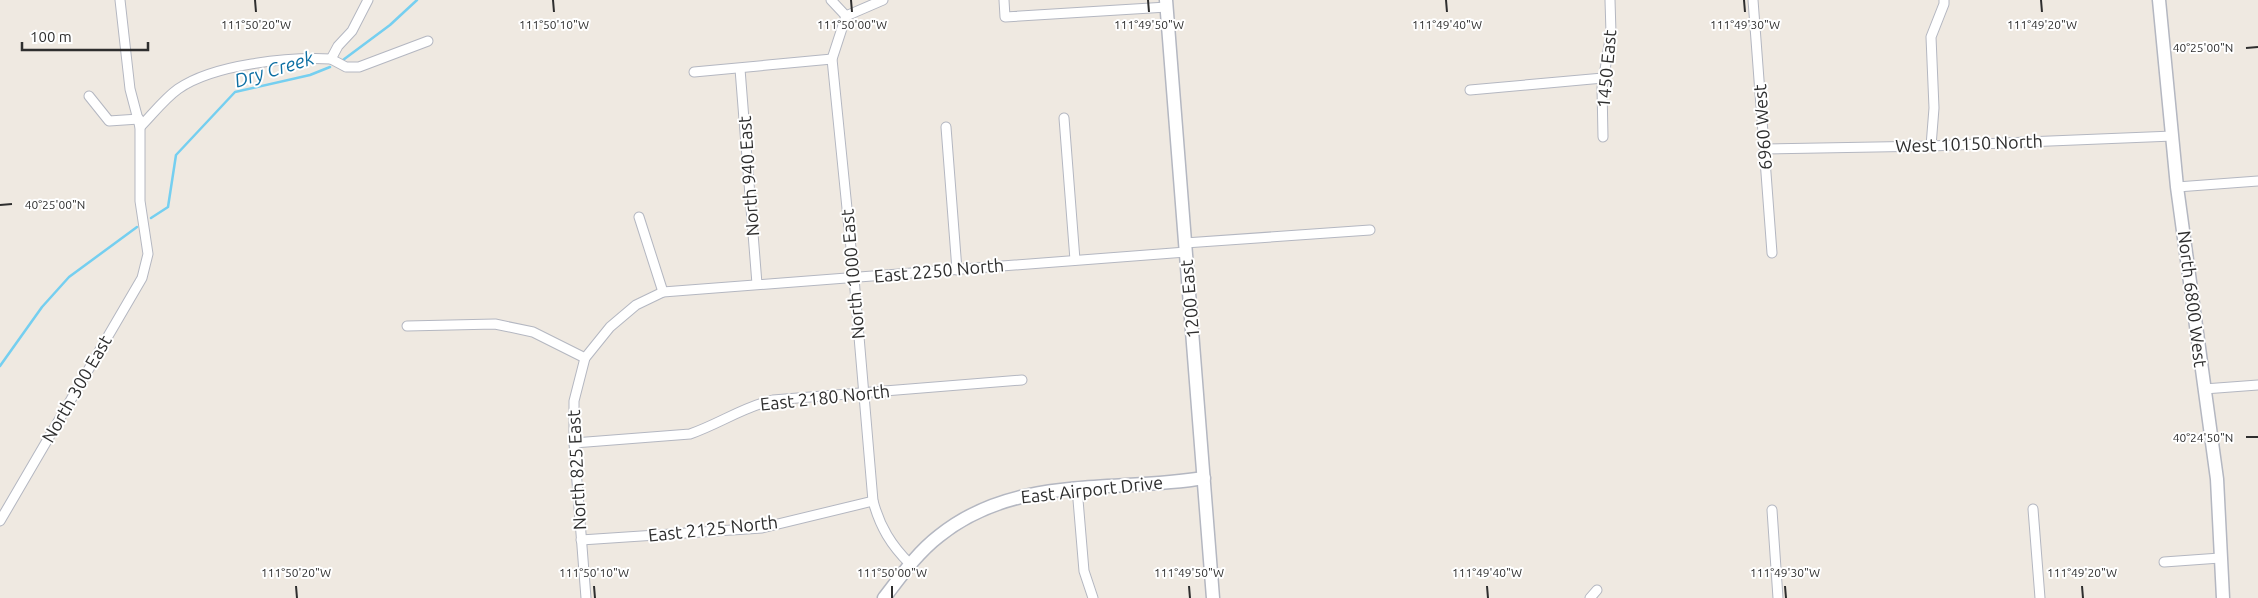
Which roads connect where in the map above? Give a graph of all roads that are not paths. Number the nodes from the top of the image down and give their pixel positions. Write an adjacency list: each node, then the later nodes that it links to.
1 (120, 0): 21 (street)
2 (368, 0): 13 (street)
3 (831, 0): 11 (street)
4 (884, 0): 11 (street)
5 (1004, 0): 10 (street)
6 (1610, 0): 17 (street, 1450 East)
7 (1753, 0): 26 (street, 6960 West)
8 (1944, 0): 25 (street)
9 (2159, 0): 23 (street, North 6800 West)
10 (1166, 3): 31 (street, 1200 East)
11 (846, 16): 14 (street, North 1000 East)
12 (428, 41): 13 (street)
13 (331, 59): 21 (street)
14 (832, 59): 15 (street); 35 (street, North 1000 East)
15 (740, 69): 16 (street); 36 (street, North 940 East)
16 (694, 72)
17 (1603, 78): 18 (street); 24 (street, 1450 East)
18 (1470, 90)
19 (89, 96): 21 (street)
20 (1064, 118): 33 (street)
21 (139, 123): 50 (street, North 300 East)
22 (946, 127): 34 (street)
23 (2173, 136): 25 (street, West 10150 North); 28 (street, North 6800 West)
24 (1603, 138)
25 (1931, 146): 26 (street, West 10150 North)
26 (1765, 150): 32 (street, 6960 West)
27 (2258, 181): 28 (street)
28 (2177, 187): 42 (street, North 6800 West)
29 (639, 217): 37 (street)
30 (1370, 230): 31 (street, East 2250 North)
31 (1186, 248): 33 (street, East 2250 North); 45 (street, 1200 East)
32 (1772, 253)
33 (1075, 260): 34 (street, East 2250 North)
34 (957, 270): 35 (street, East 2250 North)
35 (854, 278): 36 (street, East 2250 North); 43 (street, North 1000 East)
36 (757, 284): 37 (street, East 2250 North)
37 (663, 292): 39 (street, North 825 East)
38 (407, 326): 39 (street)
39 (585, 358): 44 (street, North 825 East)
40 (1022, 380): 43 (street, East 2180 North)
41 (2258, 385): 42 (street)
42 (2204, 388): 52 (street, North 6800 West)
43 (863, 394): 44 (street, East 2180 North); 47 (street, North 1000 East)
44 (574, 443): 51 (street, North 825 East)
45 (1204, 478): 46 (street, East Airport Drive); 59 (street, 1200 East)
46 (1077, 488): 54 (street, East Airport Drive); 58 (street)
47 (872, 501): 51 (street, East 2125 North); 54 (street, North 1000 East)
48 (2033, 509): 62 (street)
49 (1772, 510): 61 (street)
50 (0, 520)
51 (581, 540): 56 (street, North 825 East)
52 (2220, 558): 53 (street); 63 (street, North 6800 West)
53 (2164, 562)
54 (910, 564): 57 (street, East Airport Drive)
55 (1597, 590): 60 (street)
56 (586, 598)
57 (884, 598)
58 (1093, 598)
59 (1213, 598)
60 (1590, 598)
61 (1778, 598)
62 (2040, 598)
63 (2224, 598)

